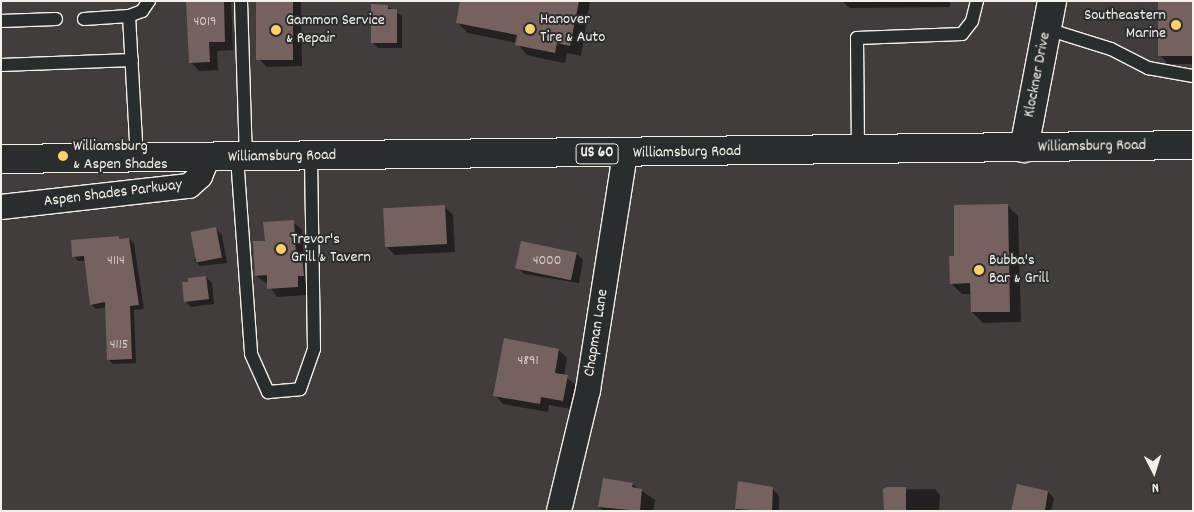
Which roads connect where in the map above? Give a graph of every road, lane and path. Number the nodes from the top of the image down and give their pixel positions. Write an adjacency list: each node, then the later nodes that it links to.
1 (149, 1): 5 (lane)
2 (241, 1): 19 (lane)
3 (977, 1): 15 (lane)
4 (1052, 1): 9 (main road, Klockner Drive)
5 (129, 16): 7 (lane); 10 (lane)
6 (56, 19): 8 (lane)
7 (84, 19)
8 (1, 21)
9 (1047, 29): 12 (lane); 14 (main road, Klockner Drive)
10 (132, 60): 11 (lane); 20 (lane)
11 (1, 65)
12 (1193, 76)
13 (1193, 145): 14 (main road, Williamsburg Road / US 60)
14 (1024, 148): 15 (main road, Williamsburg Road / US 60)
15 (858, 151): 16 (main road, Williamsburg Road / US 60)
16 (625, 153): 17 (main road, Williamsburg Road / US 60); 23 (street, Chapman Lane)
17 (311, 156): 19 (main road, Williamsburg Road / US 60); 19 (lane)
18 (208, 157): 19 (main road, Williamsburg Road / US 60); 20 (main road, Williamsburg Road / US 60); 22 (street, Aspen Shades Parkway)
19 (242, 157)
20 (137, 158): 21 (main road, Williamsburg Road / US 60)
21 (1, 159)
22 (1, 207)
23 (559, 511)

